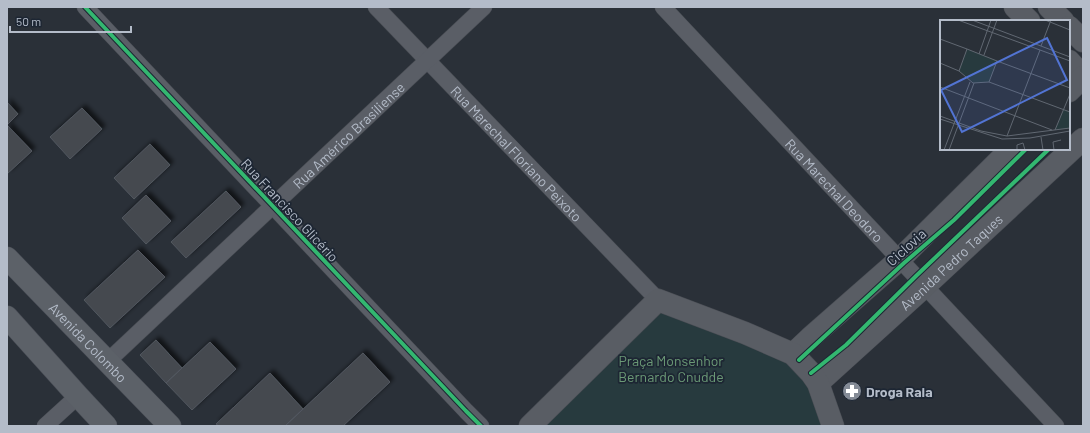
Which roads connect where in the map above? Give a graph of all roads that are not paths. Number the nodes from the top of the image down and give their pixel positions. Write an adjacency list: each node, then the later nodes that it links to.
1 (85, 7): 17 (street, Rua Francisco Glicério)
2 (376, 7): 11 (street, Rua Marechal Floriano Peixoto)
3 (484, 7): 11 (street, Rua Américo Brasiliense)
4 (663, 7): 19 (street, Rua Marechal Deodoro)
5 (1015, 7): 7 (main road)
6 (1049, 7): 8 (main road)
7 (1028, 20)
8 (1062, 20)
9 (1070, 28): 10 (main road)
10 (1083, 41)
11 (427, 60): 17 (street, Rua Américo Brasiliense); 21 (street, Rua Marechal Floriano Peixoto)
12 (1070, 62): 13 (main road)
13 (1083, 77): 14 (main road)
14 (1070, 90)
15 (1083, 139): 20 (main road, Avenida Pedro Taques)
16 (1010, 150): 19 (main road)
17 (272, 206): 24 (street, Rua Américo Brasiliense); 30 (street, Rua Francisco Glicério)
18 (7, 258): 24 (main road, Avenida Colombo)
19 (900, 259): 20 (street, Rua Marechal Deodoro); 23 (main road)
20 (925, 286): 25 (main road, Avenida Pedro Taques); 33 (street, Rua Marechal Deodoro)
21 (658, 300): 23 (main road); 31 (main road)
22 (7, 317): 26 (main road)
23 (793, 354): 25 (main road)
24 (108, 361): 29 (main road, Avenida Colombo)
25 (818, 383): 32 (main road)
26 (78, 396): 27 (street); 28 (main road)
27 (45, 426)
28 (106, 426)
29 (170, 426)
30 (481, 426)
31 (530, 426)
32 (832, 426)
33 (1056, 426)

